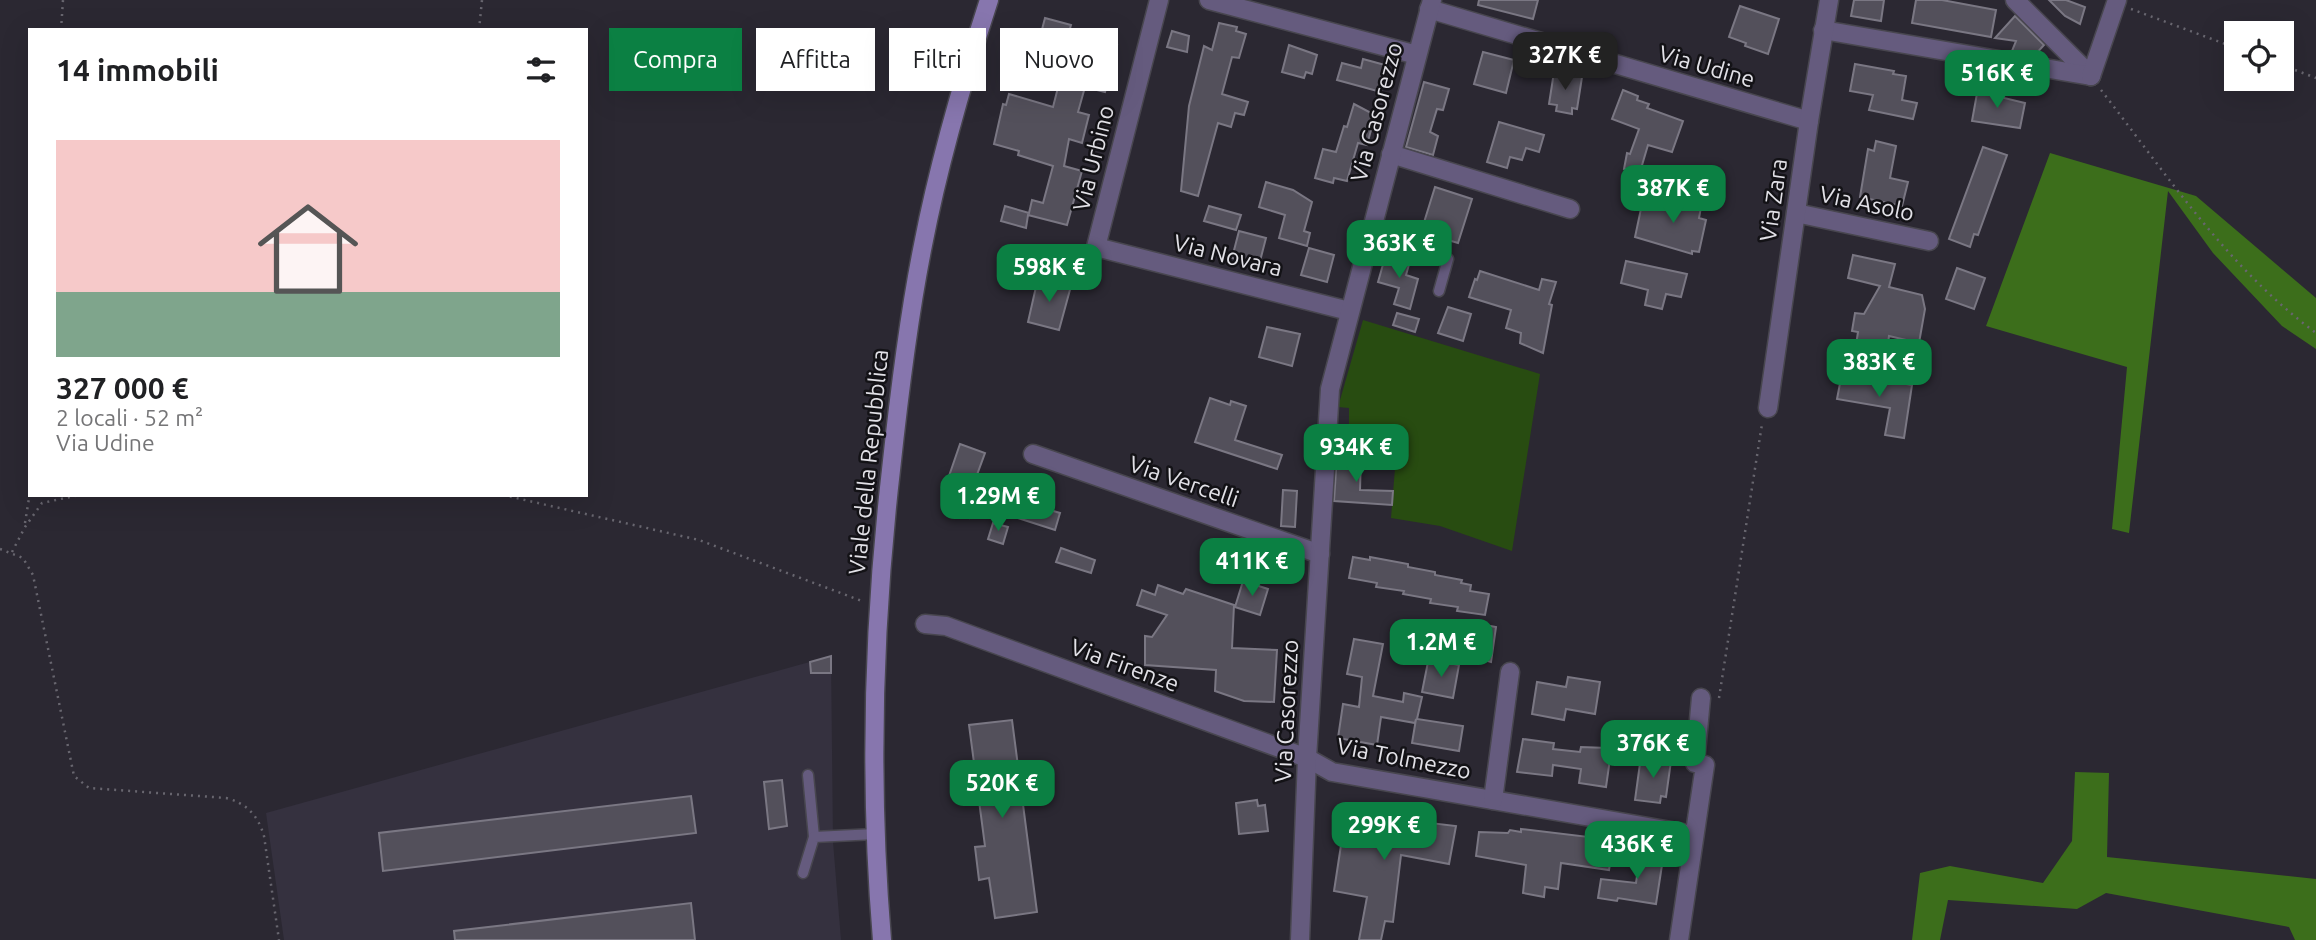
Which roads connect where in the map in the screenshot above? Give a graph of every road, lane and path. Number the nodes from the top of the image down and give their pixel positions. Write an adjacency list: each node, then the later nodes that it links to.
1 (63, 0): 10 (path)
2 (482, 0): 11 (path)
3 (989, 0): 37 (street, Viale della Repubblica)
4 (1158, 0): 24 (street, Via Urbino)
5 (1209, 0): 14 (street)
6 (1829, 0): 12 (street, Via Zara)
7 (2015, 0): 16 (street)
8 (2117, 2): 13 (path); 16 (street)
9 (1431, 5): 14 (street, Via Casorezzo); 18 (street, Via Udine)
10 (61, 28)
11 (479, 28)
12 (1822, 30): 16 (street); 18 (street, Via Zara)
13 (2224, 43)
14 (1417, 55): 19 (street, Via Casorezzo)
15 (2294, 70): 17 (path)
16 (2091, 76): 27 (path)
17 (2316, 78)
18 (1809, 121): 21 (street, Via Zara)
19 (1391, 154): 20 (street); 22 (street, Via Casorezzo)
20 (1570, 209)
21 (1796, 213): 23 (street, Via Asolo); 28 (street, Via Zara)
22 (1368, 237): 25 (lane); 26 (street, Via Casorezzo)
23 (1929, 241)
24 (1096, 247): 26 (street, Via Novara)
25 (1439, 291)
26 (1349, 311): 36 (street, Via Casorezzo)
27 (2316, 332)
28 (1768, 408): 41 (path)
29 (1033, 454): 36 (street, Via Vercelli)
30 (29, 497): 33 (path)
31 (70, 497): 33 (path)
32 (512, 497): 37 (path)
33 (25, 527): 35 (path)
34 (0, 549): 35 (path)
35 (12, 552): 49 (path)
36 (1320, 555): 42 (street, Via Casorezzo)
37 (878, 608): 45 (street, Viale della Repubblica)
38 (925, 624): 42 (street, Via Firenze)
39 (1510, 672): 44 (street, Via Tolmezzo)
40 (1701, 698): 46 (street)
41 (1718, 704)
42 (1307, 758): 44 (street, Via Tolmezzo); 51 (street, Via Casorezzo)
43 (808, 775): 47 (lane)
44 (1493, 800): 46 (street, Via Tolmezzo)
45 (876, 834): 47 (lane); 50 (street, Viale della Repubblica)
46 (1694, 835): 52 (street)
47 (814, 837): 48 (lane)
48 (803, 873)
49 (279, 940)
50 (882, 940)
51 (1300, 940)
52 (1679, 940)

